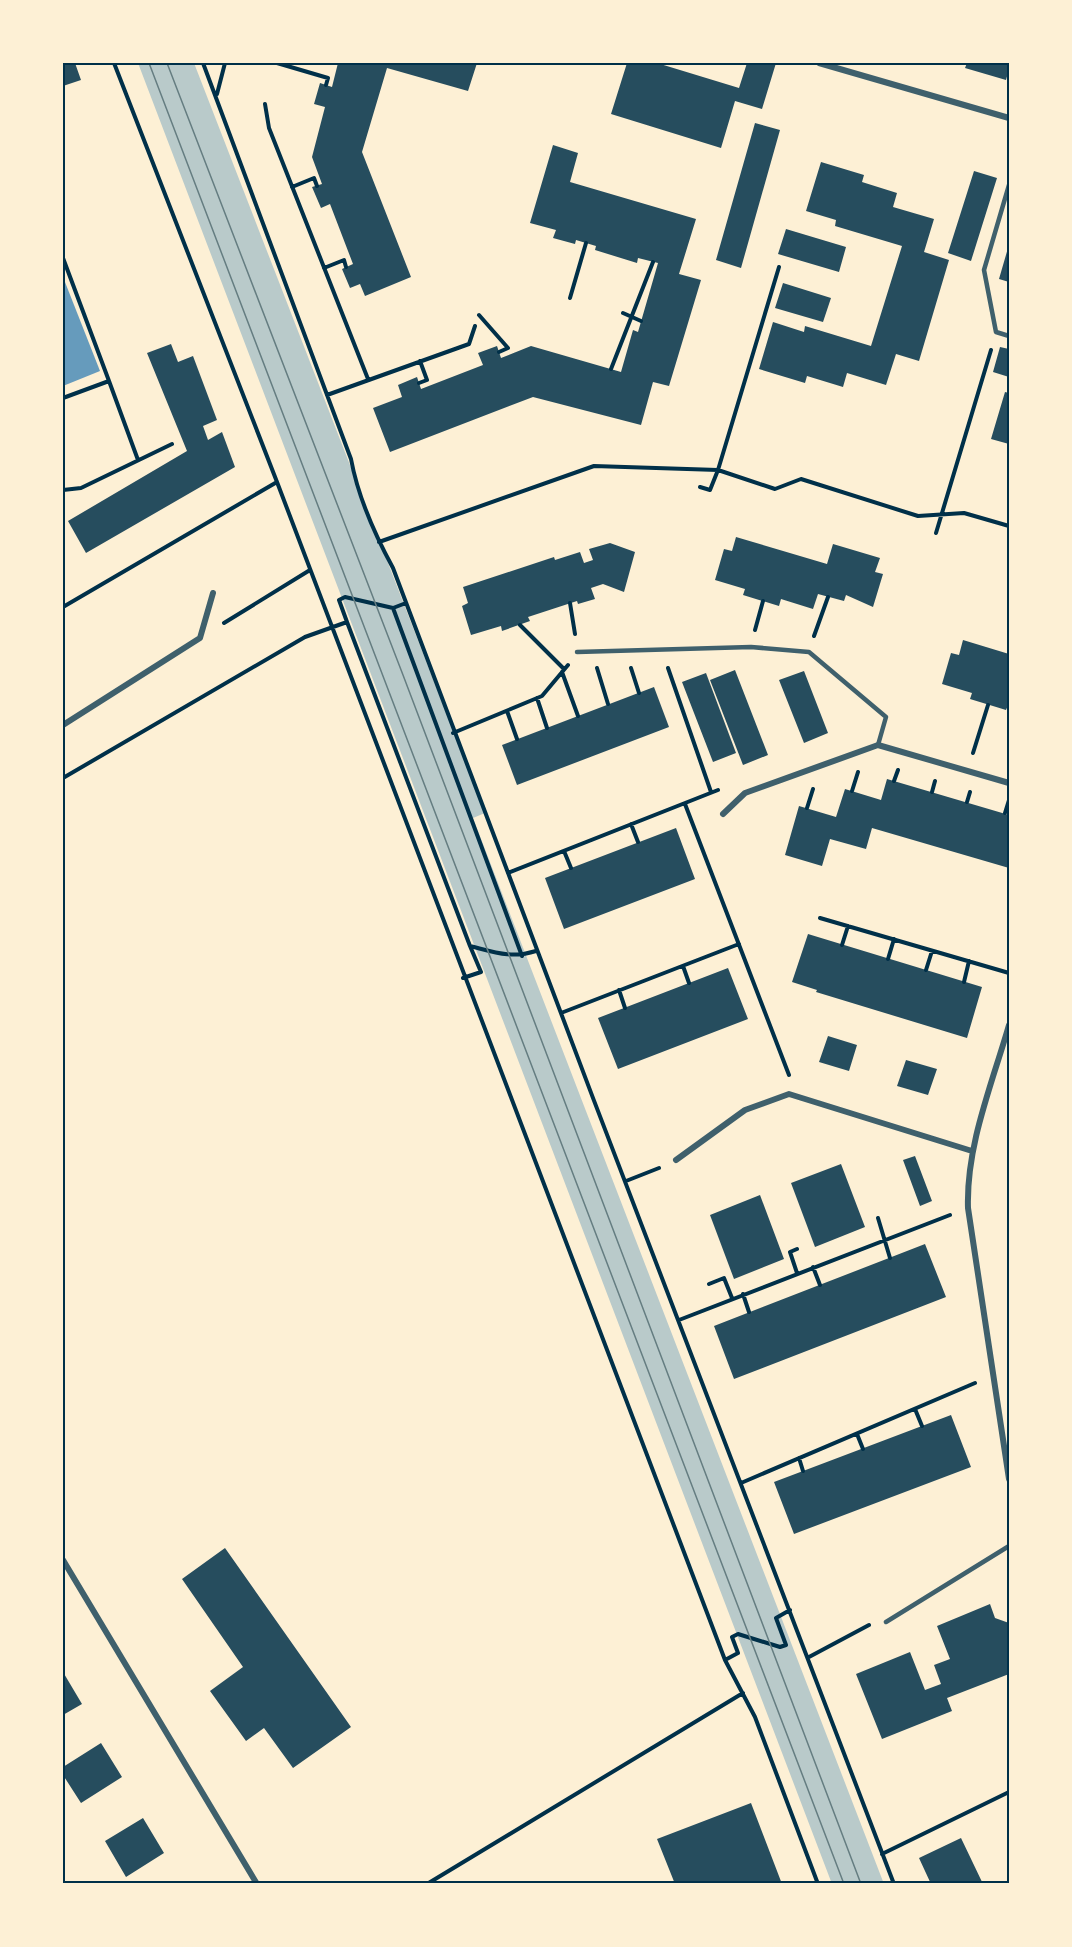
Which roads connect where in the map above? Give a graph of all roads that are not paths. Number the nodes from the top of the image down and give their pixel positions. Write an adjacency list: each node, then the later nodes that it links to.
1 (819, 63): 2 (street)
2 (1009, 118)
3 (1009, 184): 4 (lane)
4 (1009, 336)
5 (213, 593): 7 (street)
6 (578, 652): 8 (lane)
7 (63, 725)
8 (878, 745): 9 (street); 10 (street)
9 (1009, 783)
10 (723, 814)
11 (1009, 1025): 12 (street)
12 (972, 1151): 13 (street); 14 (street)
13 (676, 1160)
14 (1009, 1479)
15 (1009, 1546): 17 (lane)
16 (63, 1560): 18 (street)
17 (886, 1622)
18 (257, 1884)

